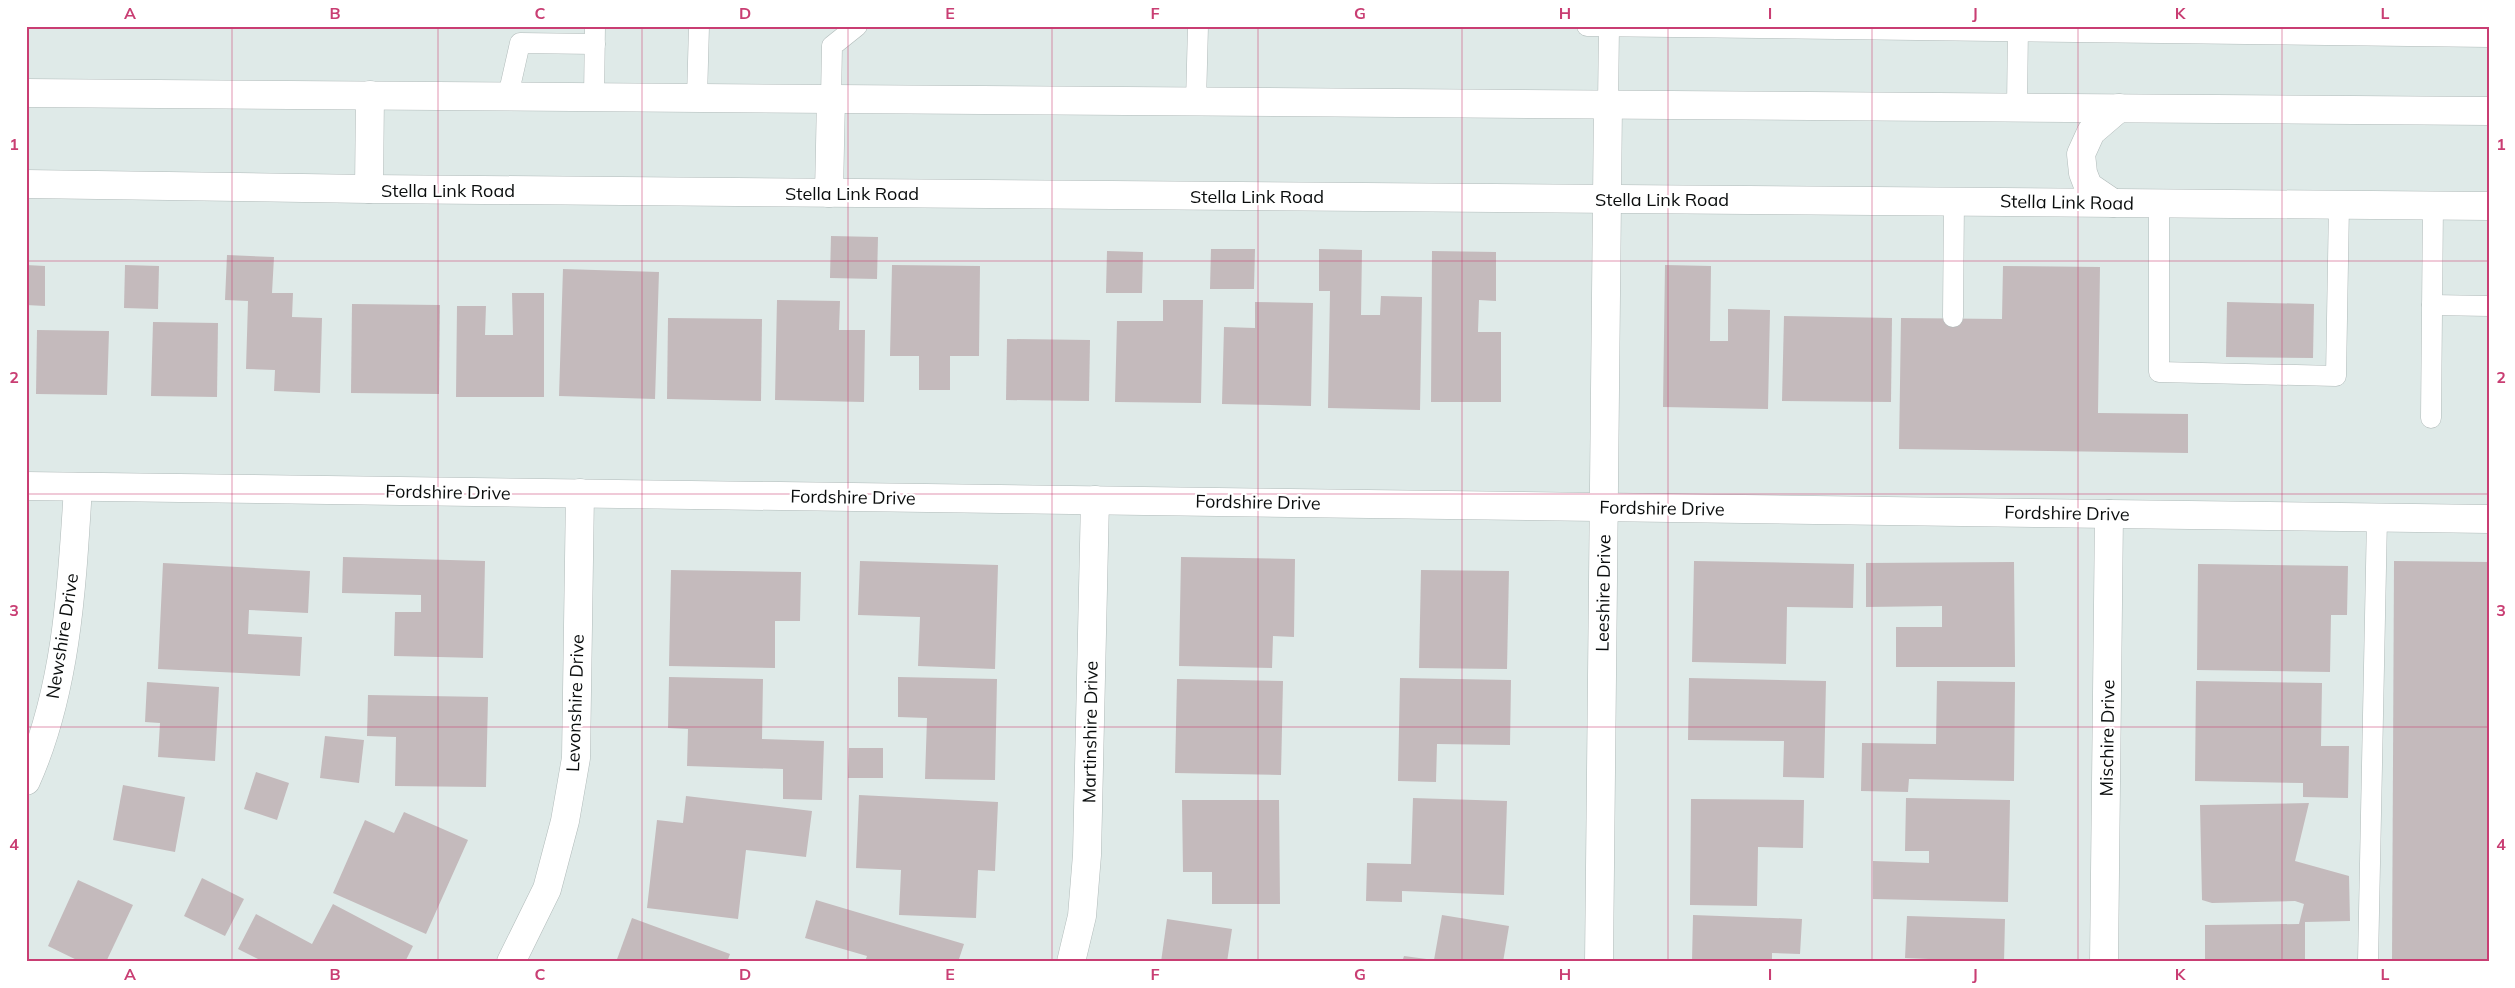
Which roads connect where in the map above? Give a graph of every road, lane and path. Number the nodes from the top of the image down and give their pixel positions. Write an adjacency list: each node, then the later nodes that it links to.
1 (699, 26): 13 (lane)
2 (857, 26): 14 (lane)
3 (1198, 26): 15 (lane)
4 (1587, 26): 5 (lane)
5 (1609, 26): 6 (lane); 16 (lane)
6 (2018, 29): 8 (lane); 17 (lane)
7 (595, 35): 11 (lane); 12 (lane)
8 (2489, 37)
9 (26, 93): 10 (main road)
10 (370, 95): 11 (main road); 21 (main road)
11 (508, 96): 12 (main road)
12 (594, 97): 13 (main road)
13 (697, 98): 14 (main road)
14 (831, 98): 15 (main road); 22 (main road)
15 (1196, 102): 16 (main road)
16 (1608, 104): 17 (main road); 23 (main road, Leeshire Drive)
17 (2018, 107): 18 (main road)
18 (2119, 108): 19 (main road); 25 (main road)
19 (2489, 111)
20 (26, 184): 21 (main road, Stella Link Road)
21 (369, 189): 22 (main road, Stella Link Road)
22 (829, 193): 23 (main road, Stella Link Road)
23 (1607, 199): 24 (main road, Stella Link Road); 38 (main road, Leeshire Drive)
24 (1954, 201): 25 (main road, Stella Link Road); 32 (lane)
25 (2113, 203): 26 (main road, Stella Link Road)
26 (2160, 203): 27 (main road, Stella Link Road); 27 (lane)
27 (2338, 205): 28 (main road, Stella Link Road)
28 (2433, 205): 29 (main road, Stella Link Road); 30 (lane)
29 (2489, 206)
30 (2432, 305): 31 (lane); 33 (lane)
31 (2489, 306)
32 (1953, 317)
33 (2431, 418)
34 (26, 486): 35 (main road, Fordshire Drive)
35 (78, 487): 36 (main road, Fordshire Drive); 42 (main road, Newshire Drive)
36 (580, 493): 37 (main road, Fordshire Drive); 43 (main road, Levonshire Drive)
37 (1095, 500): 38 (main road, Fordshire Drive); 44 (main road, Martinshire Drive)
38 (1604, 507): 39 (main road, Fordshire Drive); 45 (main road, Leeshire Drive)
39 (2109, 514): 40 (main road, Fordshire Drive); 46 (main road, Mischire Drive)
40 (2377, 518): 41 (main road, Fordshire Drive); 47 (lane)
41 (2489, 519)
42 (26, 781)
43 (510, 962)
44 (1071, 962)
45 (1599, 962)
46 (2104, 962)
47 (2368, 962)

